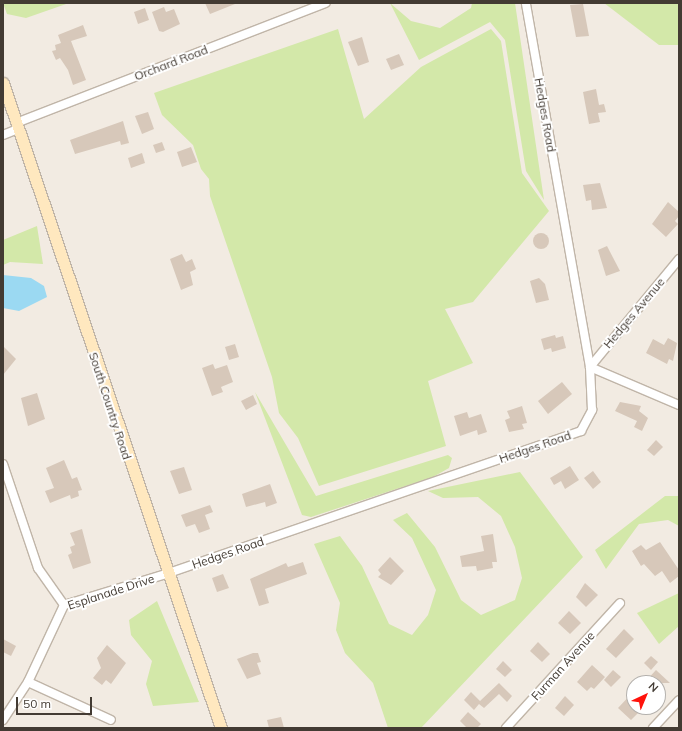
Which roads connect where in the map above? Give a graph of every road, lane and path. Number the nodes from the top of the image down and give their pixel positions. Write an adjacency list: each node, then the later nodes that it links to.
1 (326, 3): 4 (street, Orchard Road)
2 (528, 4): 7 (street, Hedges Road)
3 (3, 83): 4 (main road, South Country Road)
4 (17, 126): 5 (street, Orchard Road); 10 (main road, South Country Road)
5 (3, 135)
6 (679, 259): 7 (street, Hedges Avenue)
7 (590, 367): 8 (street); 10 (street, Hedges Road)
8 (679, 405)
9 (3, 464): 12 (street)
10 (166, 574): 12 (street, Esplanade Drive); 17 (main road, South Country Road)
11 (620, 603): 18 (street, Furman Avenue)
12 (64, 605): 13 (street, Esplanade Drive)
13 (28, 682): 15 (street, Esplanade Drive); 16 (street)
14 (679, 700): 19 (street)
15 (3, 720)
16 (111, 720)
17 (221, 728)
18 (506, 728)
19 (653, 728)

